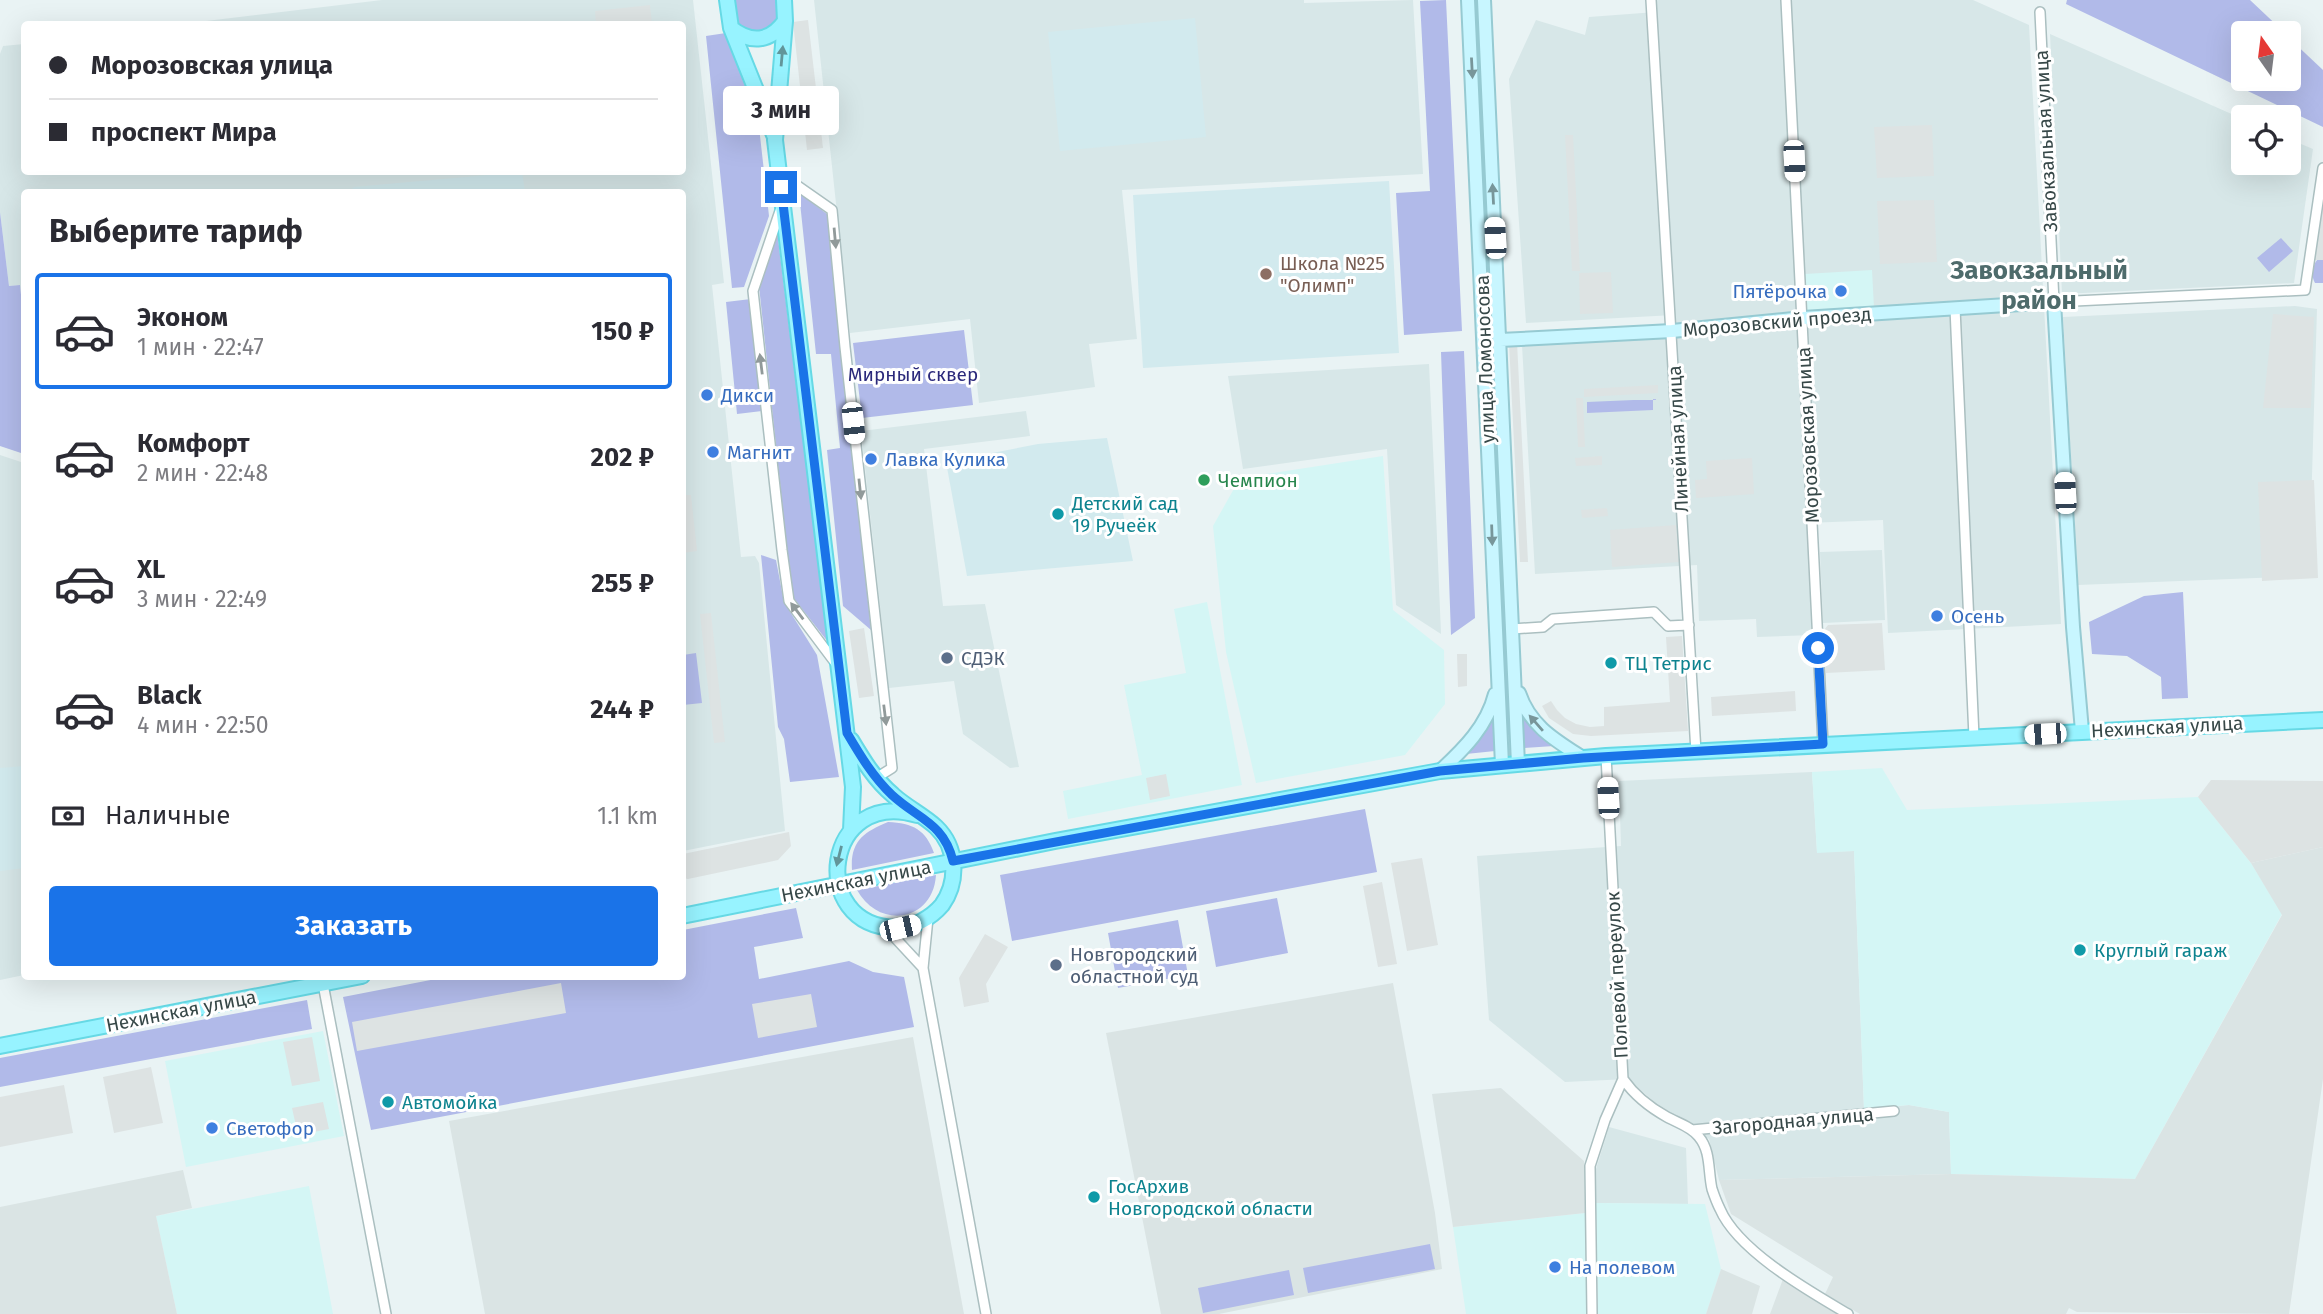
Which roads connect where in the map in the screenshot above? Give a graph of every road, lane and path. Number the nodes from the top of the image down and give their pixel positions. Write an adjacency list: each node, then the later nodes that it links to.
1 (727, 0): 9 (main road)
2 (784, 0): 8 (main road)
3 (1468, 0): 10 (main road, улица Ломоносова)
4 (1484, 0): 11 (main road, улица Ломоносова)
5 (1651, 0): 19 (street, Линейная улица)
6 (1786, 0): 18 (street, Морозовская улица)
7 (2040, 12): 16 (street, Завокзальная улица)
8 (785, 21): 9 (main road); 12 (main road, one-way to 8)
9 (731, 28): 12 (main road)
10 (1470, 41): 11 (main road); 21 (main road, улица Ломоносова, one-way to 21)
11 (1486, 41): 20 (main road, улица Ломоносова, one-way to 11)
12 (775, 140): 14 (main road)
13 (2323, 168): 16 (street)
14 (779, 173): 15 (main road); 39 (street, one-way to 39)
15 (782, 202): 25 (main road); 25 (street, one-way to 15)
16 (2054, 302): 17 (main road, Морозовский проезд); 29 (main road, Завокзальная улица)
17 (1955, 308): 18 (main road, Морозовский проезд); 31 (street)
18 (1803, 318): 19 (main road, Морозовский проезд); 32 (street, Морозовская улица)
19 (1672, 331): 20 (main road, Морозовский проезд); 23 (street, Линейная улица)
20 (1500, 340): 22 (main road, улица Ломоносова)
21 (1491, 506): 22 (main road); 27 (main road, улица Ломоносова, one-way to 27)
22 (1507, 506): 24 (main road, улица Ломоносова)
23 (1689, 625): 24 (street); 33 (street, Линейная улица)
24 (1512, 629): 26 (main road, улица Ломоносова)
25 (838, 666): 30 (main road)
26 (1514, 671): 35 (main road, улица Ломоносова, one-way to 26); 36 (main road, улица Ломоносова)
27 (1498, 676): 37 (main road, улица Ломоносова); 38 (main road, улица Ломоносова)
28 (2323, 720): 29 (main road, Нехинская улица)
29 (2082, 731): 31 (main road, Нехинская улица)
30 (847, 733): 39 (main road); 41 (main road)
31 (1974, 737): 32 (main road, Нехинская улица)
32 (1823, 744): 33 (main road, Нехинская улица)
33 (1696, 751): 34 (main road, Нехинская улица)
34 (1606, 756): 35 (main road, Нехинская улица); 51 (street, Полевой переулок)
35 (1583, 758): 36 (main road, Нехинская улица)
36 (1518, 764): 37 (main road, Нехинская улица)
37 (1502, 765): 38 (main road, Нехинская улица)
38 (1440, 771): 42 (main road, Нехинская улица)
39 (876, 778): 40 (main road)
40 (917, 815): 41 (main road); 42 (main road)
41 (851, 830): 43 (main road, one-way to 43)
42 (953, 861): 43 (main road, Нехинская улица); 45 (main road)
43 (838, 884): 44 (main road, Нехинская улица); 46 (main road)
44 (686, 915)
45 (928, 918): 46 (main road); 47 (street)
46 (885, 927): 47 (street)
47 (923, 968): 55 (street)
48 (342, 980): 49 (main road, Нехинская улица)
49 (323, 984): 50 (main road, Нехинская улица); 54 (street)
50 (0, 1046)
51 (1623, 1079): 53 (street); 56 (street, Полевой переулок)
52 (1894, 1111): 53 (street, Загородная улица)
53 (1692, 1130): 57 (street)
54 (386, 1314)
55 (986, 1314)
56 (1592, 1314)
57 (1848, 1314)

